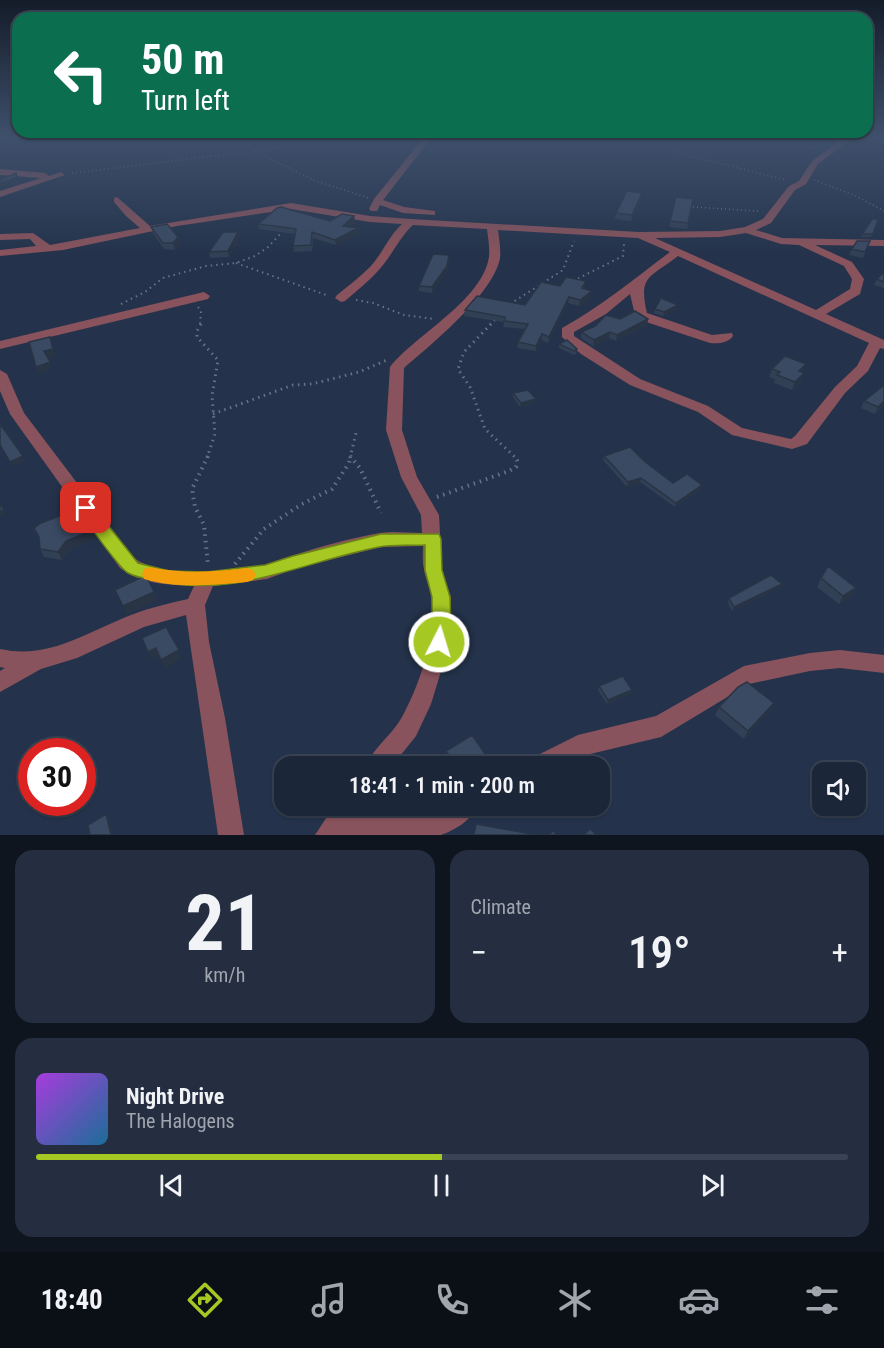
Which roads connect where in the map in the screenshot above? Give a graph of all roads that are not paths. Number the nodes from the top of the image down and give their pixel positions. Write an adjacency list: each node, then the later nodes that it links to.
1 (56, 176): 4 (street)
2 (397, 176): 6 (street)
3 (806, 176): 11 (street)
4 (0, 194)
5 (117, 200): 10 (street)
6 (377, 201): 7 (street); 12 (street)
7 (370, 219): 8 (street); 10 (street)
8 (411, 222): 9 (street); 21 (street)
9 (492, 226): 12 (street); 27 (street)
10 (148, 229): 16 (street)
11 (747, 230): 12 (street); 14 (street)
12 (631, 234): 17 (street)
13 (0, 237): 16 (street)
14 (798, 242): 15 (street); 22 (street)
15 (884, 243)
16 (51, 249): 18 (street)
17 (677, 252): 19 (street); 22 (street)
18 (0, 253)
19 (638, 286): 23 (street); 24 (street)
20 (204, 296): 25 (street)
21 (341, 298)
22 (817, 315): 24 (street)
23 (727, 336)
24 (880, 344)
25 (0, 345)
26 (0, 374): 28 (street)
27 (433, 539): 28 (street); 34 (street)
28 (216, 578): 29 (street)
29 (195, 605): 31 (street); 38 (street)
30 (0, 658): 31 (street)
31 (33, 663): 33 (street)
32 (884, 664): 35 (street)
33 (0, 682)
34 (386, 756)
35 (559, 756)
36 (342, 816): 39 (street)
37 (451, 816): 40 (street)
38 (231, 835)
39 (328, 835)
40 (340, 835)

